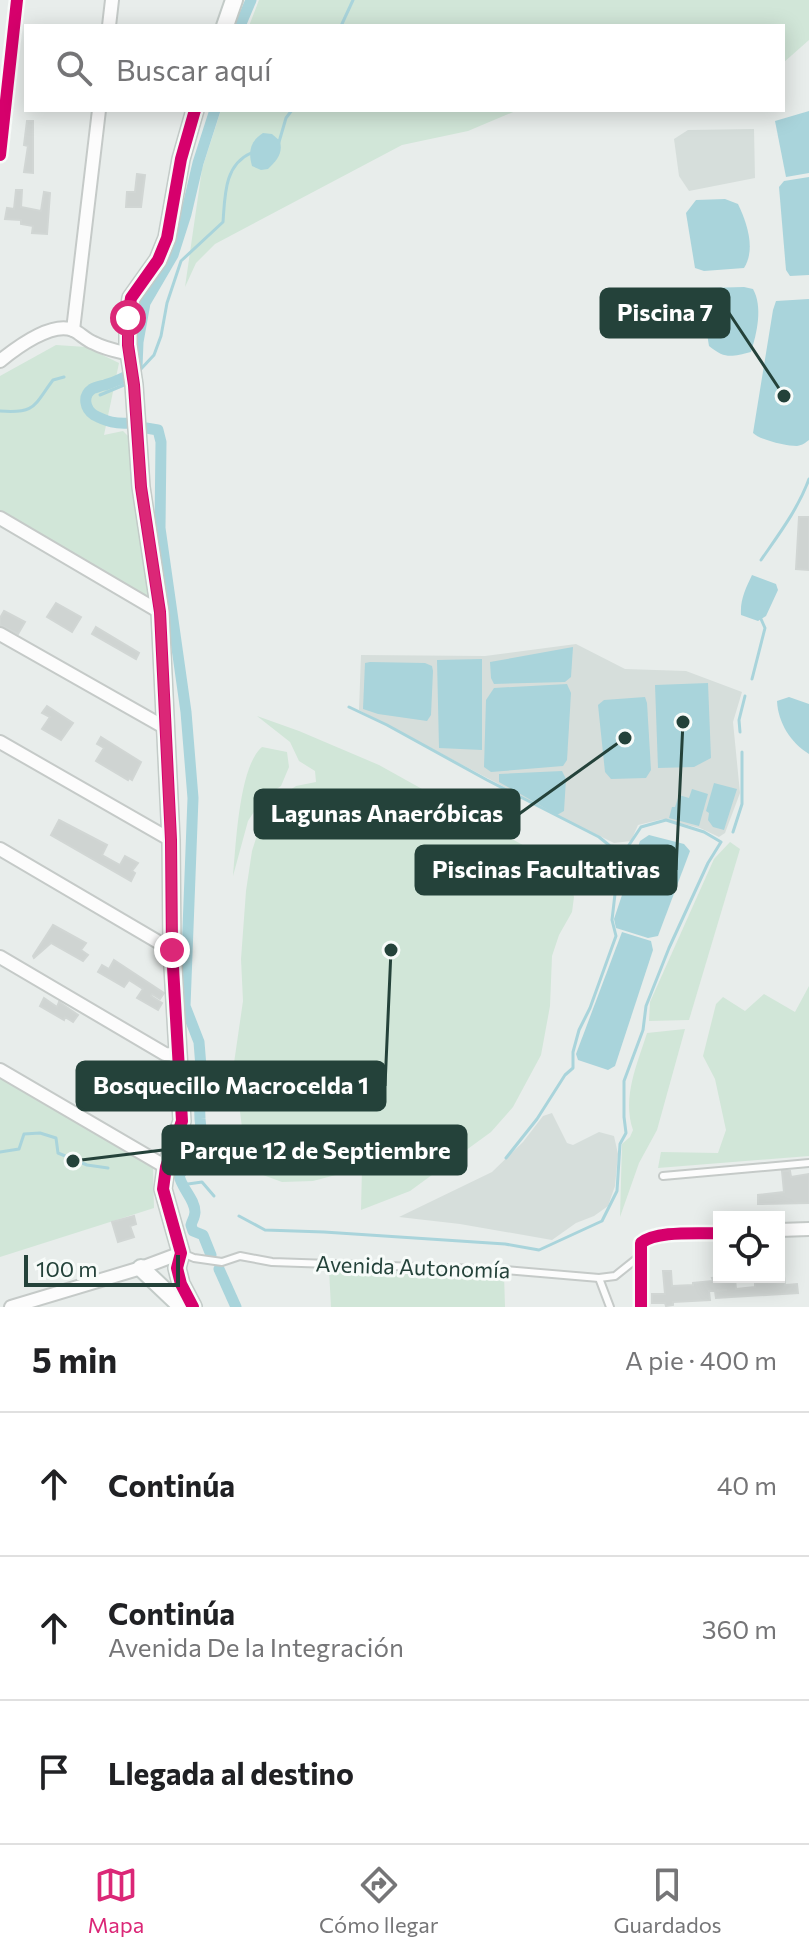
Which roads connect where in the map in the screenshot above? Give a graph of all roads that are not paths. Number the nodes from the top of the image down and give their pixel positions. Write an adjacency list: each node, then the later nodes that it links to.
1 (17, 0): 8 (street)
2 (112, 0): 4 (street)
3 (234, 0): 5 (street)
4 (109, 24)
5 (226, 24)
6 (99, 112): 10 (street)
7 (194, 112): 11 (street)
8 (2, 119): 9 (street)
9 (0, 155)
10 (73, 330): 11 (street); 12 (street)
11 (130, 359): 14 (street)
12 (0, 361)
13 (0, 518): 14 (street)
14 (160, 612): 16 (street)
15 (0, 634): 16 (street)
16 (164, 727): 18 (street)
17 (0, 742): 18 (street)
18 (171, 840): 20 (street)
19 (0, 849): 20 (street)
20 (172, 950): 22 (street)
21 (0, 957): 22 (street)
22 (179, 1055): 25 (street)
23 (0, 1070): 25 (street)
24 (809, 1163): 26 (lane)
25 (166, 1167): 30 (street)
26 (663, 1176)
27 (809, 1229): 28 (street)
28 (785, 1230)
29 (713, 1233): 31 (street)
30 (181, 1253): 32 (street); 33 (lane, Avenida Autonomía); 37 (street)
31 (640, 1256): 33 (lane); 39 (street)
32 (141, 1268): 34 (street); 36 (street)
33 (599, 1278): 38 (lane)
34 (41, 1303): 35 (street)
35 (11, 1307)
36 (182, 1307)
37 (193, 1307)
38 (610, 1307)
39 (641, 1307)

